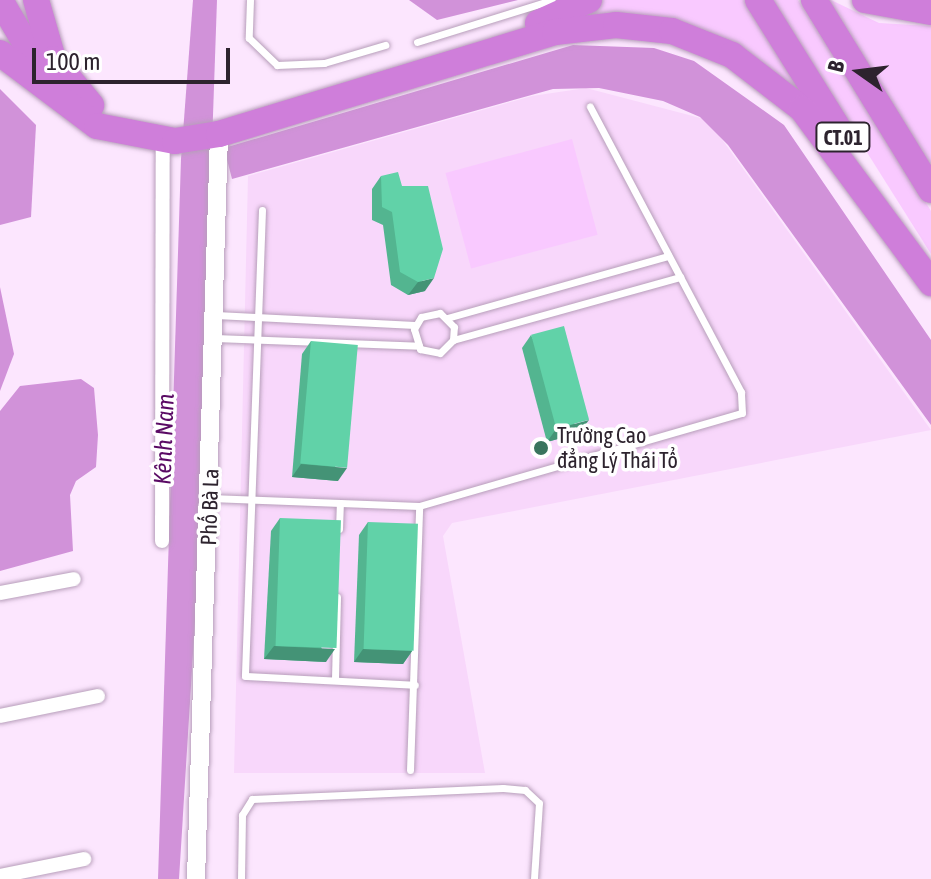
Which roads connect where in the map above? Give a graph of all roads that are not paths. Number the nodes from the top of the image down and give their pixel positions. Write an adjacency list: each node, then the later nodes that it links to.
1 (0, 0): 13 (highway)
2 (36, 0): 16 (highway)
3 (250, 0): 11 (lane)
4 (552, 0): 10 (lane)
5 (589, 0): 15 (highway)
6 (758, 0): 20 (highway, CT.01)
7 (814, 0): 17 (highway, CT.01)
8 (865, 0): 9 (highway)
9 (931, 12)
10 (417, 42)
11 (385, 45)
12 (0, 53): 13 (highway)
13 (54, 91): 16 (highway)
14 (590, 107): 19 (lane)
15 (223, 126): 16 (highway); 22 (highway); 23 (street, Phố Bà La)
16 (166, 135): 35 (street)
17 (931, 190)
18 (262, 210): 24 (lane)
19 (668, 256): 21 (lane); 25 (lane)
20 (931, 272)
21 (680, 277): 29 (lane); 34 (lane)
22 (931, 283)
23 (216, 315): 24 (lane); 27 (street, Phố Bà La)
24 (258, 317): 26 (lane); 28 (lane)
25 (447, 318): 26 (lane); 29 (lane)
26 (415, 325): 30 (lane)
27 (215, 338): 28 (lane); 31 (street, Phố Bà La)
28 (257, 339): 30 (lane); 32 (lane)
29 (453, 340): 30 (lane)
30 (419, 346)
31 (210, 498): 32 (lane); 47 (street, Phố Bà La)
32 (251, 499): 33 (lane); 40 (lane)
33 (340, 503): 34 (lane); 36 (lane)
34 (419, 506): 41 (lane)
35 (162, 541)
36 (339, 547)
37 (74, 579): 39 (street)
38 (338, 591): 40 (lane)
39 (0, 593)
40 (335, 679): 41 (lane)
41 (415, 685): 44 (lane)
42 (98, 696): 43 (street)
43 (0, 716)
44 (410, 770)
45 (84, 859): 46 (street)
46 (0, 876)
47 (196, 879)
48 (241, 879): 49 (lane)
49 (534, 879)

